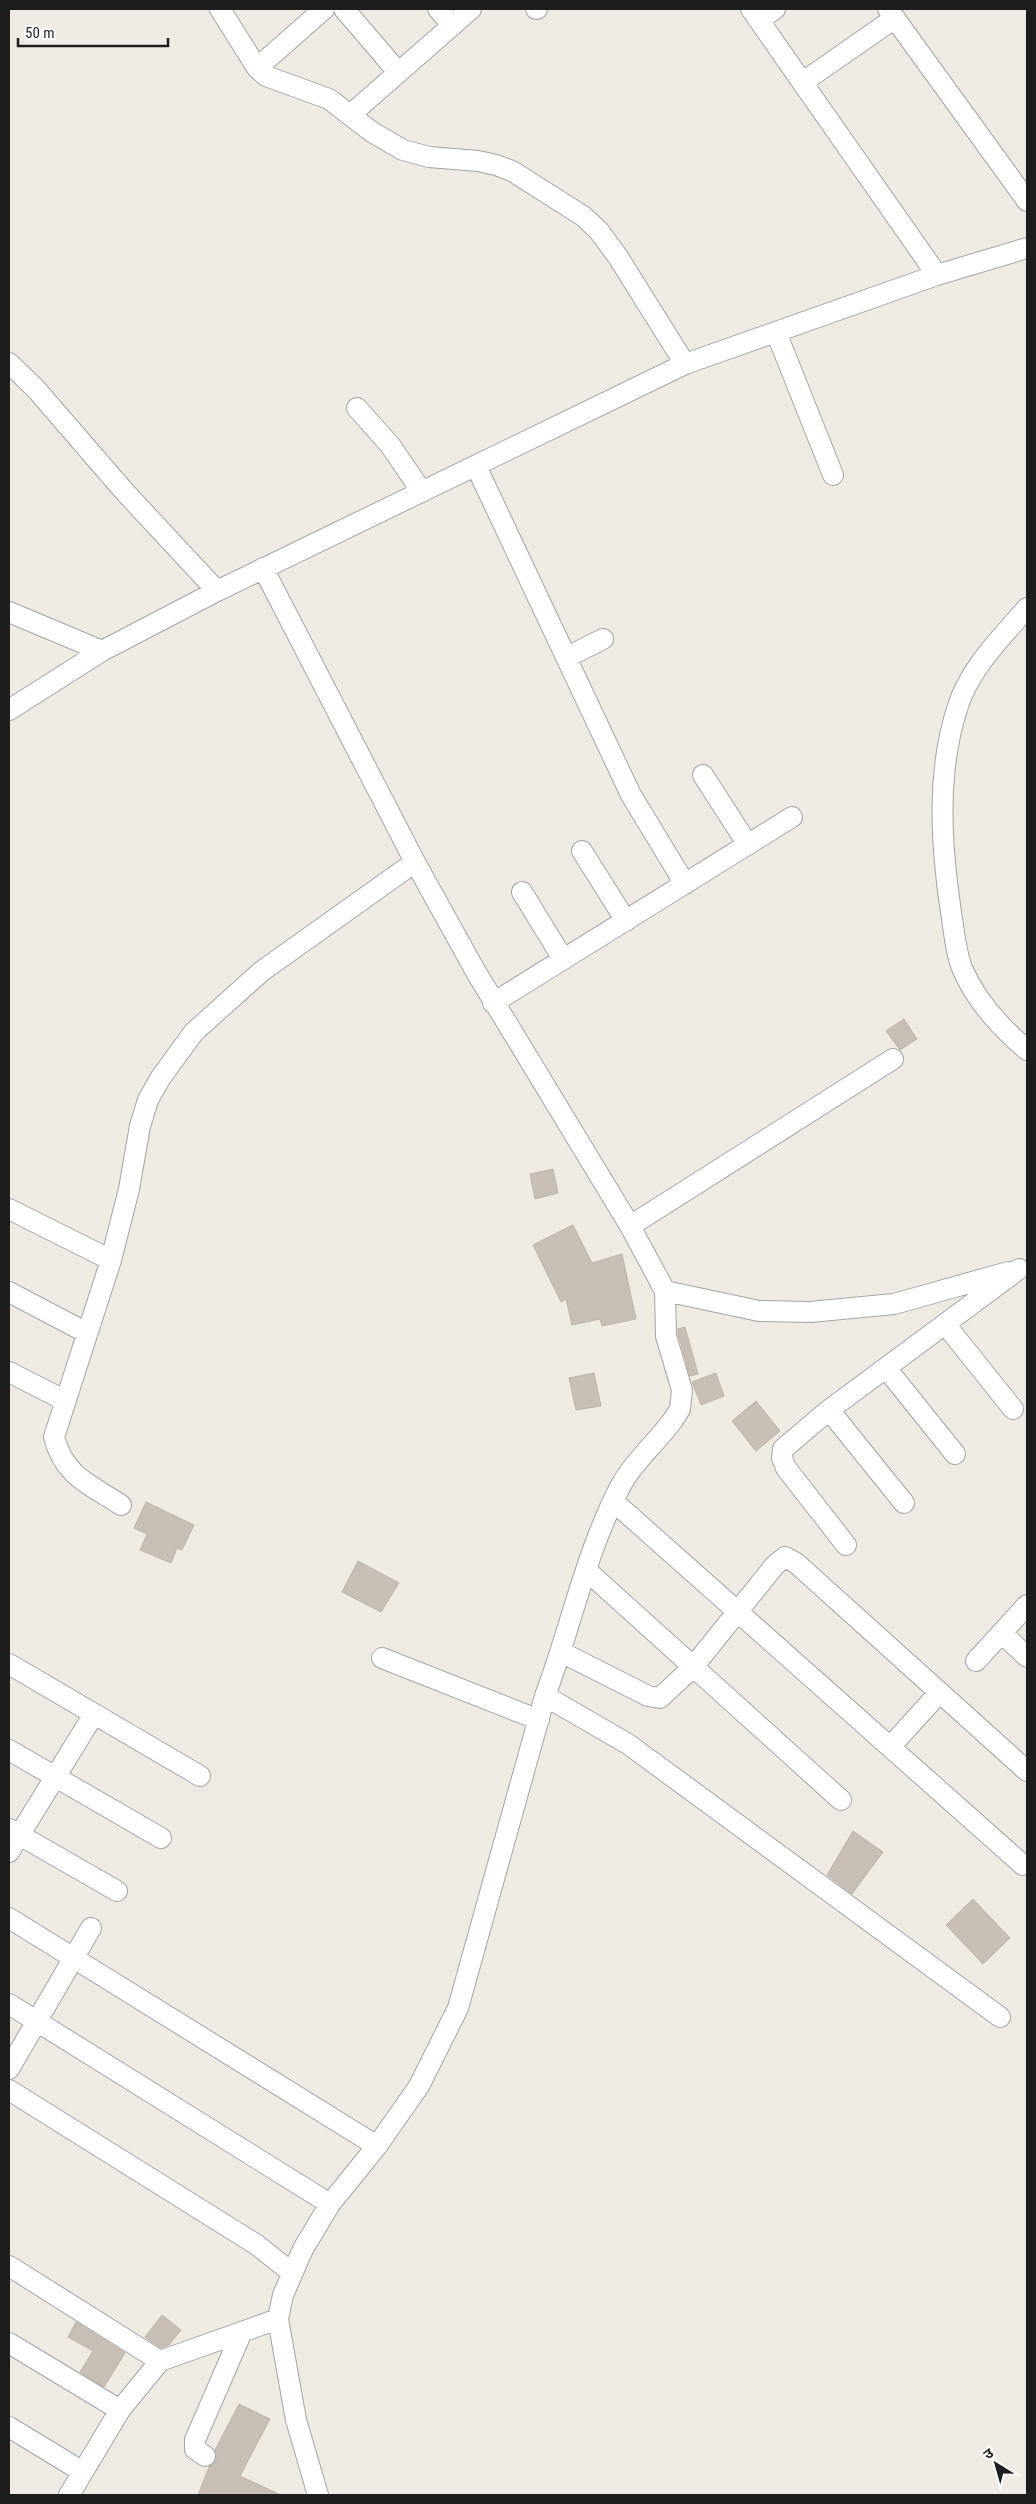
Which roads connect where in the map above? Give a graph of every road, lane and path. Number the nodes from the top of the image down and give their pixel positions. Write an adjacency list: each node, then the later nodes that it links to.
1 (220, 9): 9 (street)
2 (324, 9): 9 (street)
3 (344, 9): 10 (street)
4 (438, 9): 8 (street)
5 (471, 9): 8 (street)
6 (762, 13): 11 (street)
7 (891, 13): 11 (street); 13 (street)
8 (452, 25): 10 (street)
9 (257, 68): 12 (street)
10 (398, 72): 12 (street)
11 (803, 82): 15 (street)
12 (350, 115): 18 (street)
13 (1027, 201)
14 (1027, 248): 15 (street)
15 (937, 275): 16 (street)
16 (776, 332): 18 (street); 21 (street)
17 (9, 364): 24 (street)
18 (684, 364): 20 (street)
19 (357, 408): 22 (street)
20 (476, 466): 22 (street); 29 (street)
21 (833, 475)
22 (422, 492): 23 (street)
23 (263, 568): 24 (street); 35 (street)
24 (217, 591): 28 (street)
25 (1027, 608): 41 (street)
26 (9, 612): 28 (street)
27 (603, 639): 29 (street)
28 (102, 651): 30 (street)
29 (567, 657): 36 (street)
30 (9, 710)
31 (703, 775): 33 (street)
32 (792, 817): 33 (street)
33 (748, 845): 36 (street)
34 (582, 850): 38 (street)
35 (416, 862): 40 (street); 45 (street)
36 (685, 884): 38 (street)
37 (522, 892): 39 (street)
38 (626, 921): 39 (street)
39 (563, 959): 40 (street)
40 (494, 1003): 44 (street)
41 (1027, 1050)
42 (893, 1059): 44 (street)
43 (9, 1209): 45 (street)
44 (630, 1226): 47 (street)
45 (111, 1260): 50 (street)
46 (1023, 1268): 47 (street); 49 (street)
47 (665, 1291): 57 (street)
48 (9, 1292): 50 (street)
49 (945, 1324): 51 (street); 54 (street)
50 (87, 1333): 53 (street)
51 (886, 1368): 55 (street); 56 (street)
52 (9, 1372): 53 (street)
53 (64, 1400): 59 (street)
54 (1013, 1409)
55 (830, 1410): 58 (street); 60 (street)
56 (955, 1454)
57 (613, 1501): 61 (street); 63 (street)
58 (904, 1503)
59 (121, 1504)
60 (846, 1545)
61 (586, 1570): 65 (street); 70 (street)
62 (1027, 1605): 64 (street)
63 (739, 1613): 70 (street); 71 (street); 75 (street)
64 (1002, 1633): 67 (street); 68 (street)
65 (562, 1652): 70 (street); 72 (street)
66 (382, 1658): 74 (street)
67 (1027, 1658)
68 (976, 1661)
69 (9, 1664): 73 (street)
70 (693, 1667): 80 (street)
71 (939, 1693): 75 (street); 77 (street)
72 (545, 1696): 74 (street); 90 (street)
73 (94, 1714): 78 (street); 79 (street)
74 (539, 1720): 94 (street)
75 (890, 1746): 84 (street)
76 (9, 1750): 79 (street)
77 (1027, 1771)
78 (200, 1776)
79 (55, 1777): 81 (street); 82 (street)
80 (841, 1800)
81 (14, 1832): 83 (street); 85 (street)
82 (161, 1838)
83 (9, 1852)
84 (1023, 1865)
85 (117, 1891)
86 (9, 1918): 88 (street)
87 (91, 1928): 88 (street)
88 (73, 1958): 91 (street); 94 (street)
89 (9, 2004): 91 (street)
90 (1000, 2017)
91 (36, 2022): 92 (street); 95 (street)
92 (9, 2069)
93 (9, 2090): 97 (street)
94 (377, 2146): 95 (street)
95 (330, 2204): 97 (street)
96 (9, 2266): 101 (street)
97 (291, 2272): 98 (street)
98 (278, 2319): 99 (street); 107 (street)
99 (241, 2334): 101 (street); 104 (street)
100 (9, 2343): 102 (street)
101 (160, 2360): 102 (street)
102 (120, 2410): 105 (street)
103 (9, 2427): 105 (street)
104 (205, 2456)
105 (83, 2472): 106 (street)
106 (69, 2495)
107 (318, 2495)

